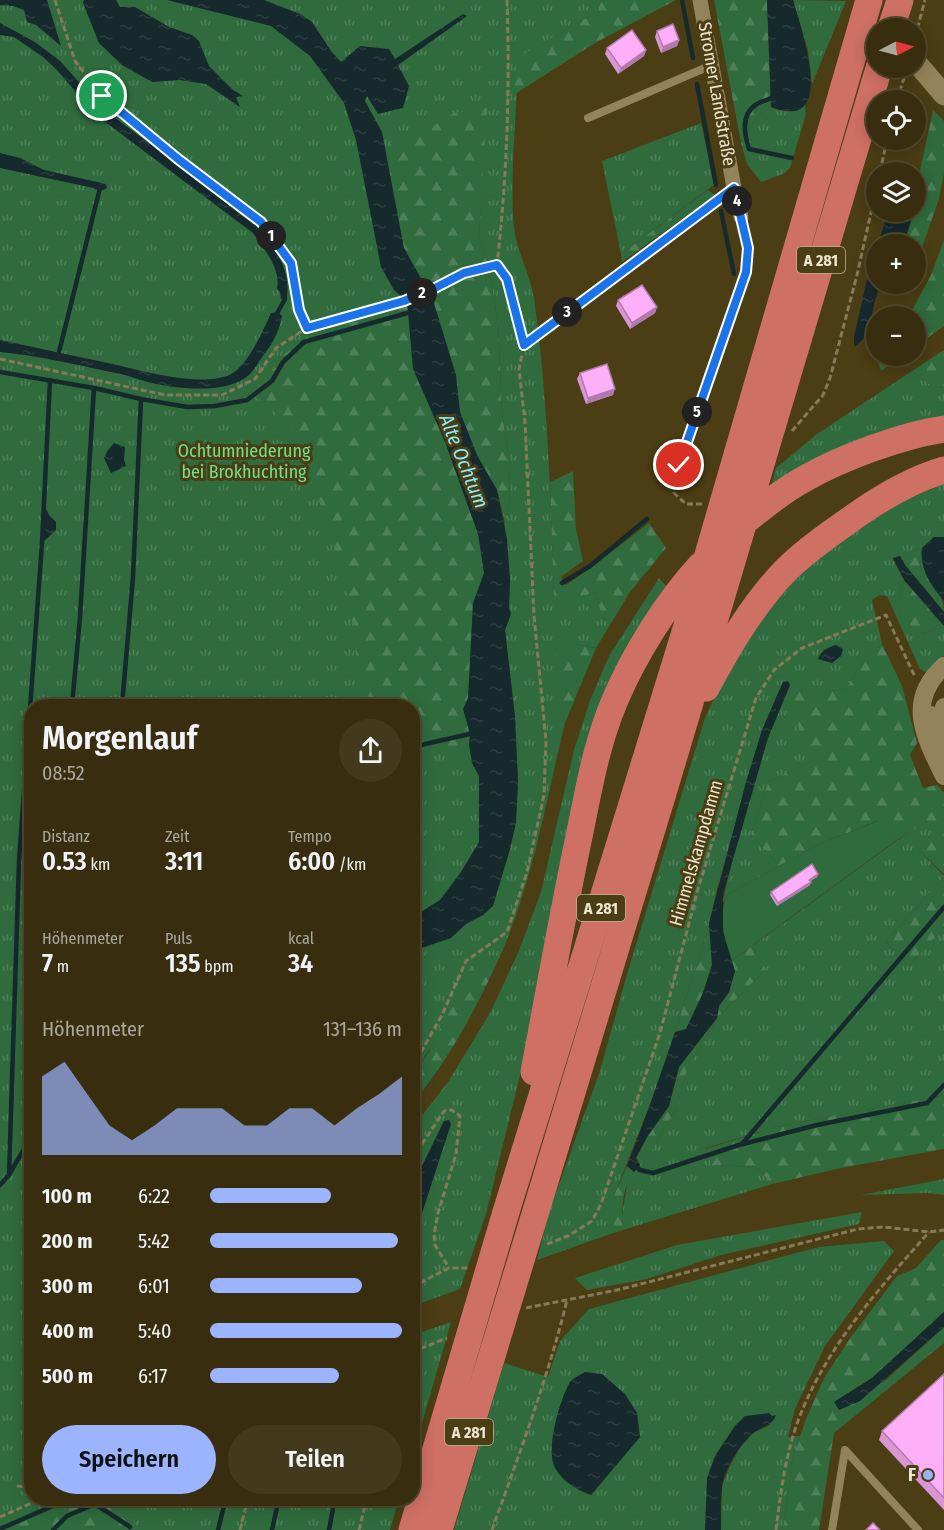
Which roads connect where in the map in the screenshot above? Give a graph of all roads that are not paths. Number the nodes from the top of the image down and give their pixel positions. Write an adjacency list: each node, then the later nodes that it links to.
1 (700, 0): 8 (street, Stromer Landstraße)
2 (864, 0): 5 (main road)
3 (869, 0): 24 (highway, A 281)
4 (900, 0): 6 (highway)
5 (880, 18)
6 (893, 18)
7 (926, 63): 10 (main road)
8 (712, 65): 11 (lane); 12 (street, Stromer Landstraße)
9 (876, 78): 23 (highway, A 281)
10 (944, 95)
11 (588, 117)
12 (734, 188): 13 (street, Stromer Landstraße); 14 (lane, Stromer Landstraße)
13 (741, 217)
14 (524, 345)
15 (944, 429): 24 (highway)
16 (944, 470): 23 (highway)
17 (944, 666): 18 (street)
18 (924, 693): 21 (street); 22 (street)
19 (944, 707): 20 (street)
20 (944, 733)
21 (944, 747)
22 (944, 776)
23 (666, 783): 28 (highway, A 281)
24 (506, 1212): 25 (highway, A 281)
25 (420, 1503)
26 (419, 1506): 27 (highway, A 281)
27 (412, 1530)
28 (439, 1530)
29 (832, 1530): 30 (lane)
30 (918, 1530)

